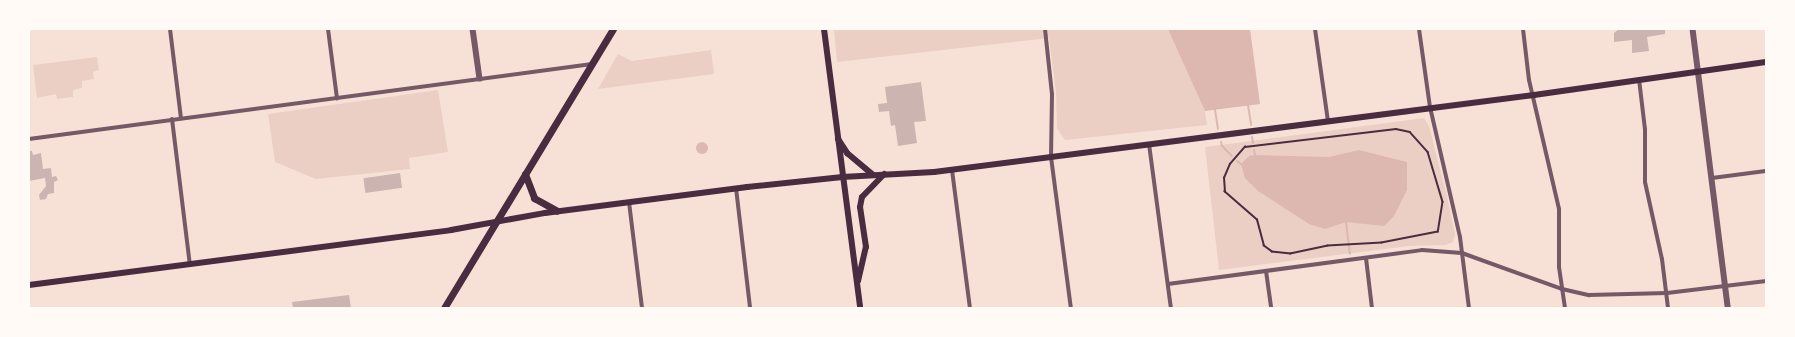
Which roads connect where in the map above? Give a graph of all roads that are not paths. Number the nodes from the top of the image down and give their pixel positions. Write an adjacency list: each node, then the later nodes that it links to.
1 (170, 29): 19 (street)
2 (328, 29): 17 (street)
3 (473, 29): 14 (street)
4 (613, 29): 12 (main road)
5 (824, 29): 22 (main road)
6 (1045, 29): 25 (street)
7 (1315, 29): 21 (street)
8 (1419, 29): 18 (street)
9 (1522, 29): 16 (street)
10 (1693, 29): 13 (street)
11 (1766, 62): 13 (main road)
12 (592, 64): 14 (street); 28 (main road)
13 (1698, 70): 15 (main road); 32 (street)
14 (480, 79): 17 (street)
15 (1639, 79): 16 (main road); 47 (street)
16 (1534, 95): 18 (main road); 46 (street)
17 (337, 98): 19 (street)
18 (1430, 107): 21 (main road); 37 (street)
19 (181, 118): 20 (street)
20 (172, 119): 23 (street); 39 (street)
21 (1328, 121): 24 (main road)
22 (837, 138): 30 (main road); 31 (main road)
23 (29, 139)
24 (1150, 144): 25 (main road); 42 (street)
25 (1051, 157): 26 (main road); 53 (street)
26 (952, 170): 29 (main road); 52 (street)
27 (1766, 171): 32 (street)
28 (525, 174): 35 (main road); 36 (main road)
29 (884, 174): 30 (main road); 45 (main road)
30 (873, 175): 31 (main road)
31 (842, 176): 33 (main road); 45 (main road)
32 (1712, 178): 44 (street)
33 (736, 188): 34 (main road); 50 (street)
34 (629, 202): 35 (main road); 49 (street)
35 (557, 211): 36 (main road)
36 (496, 222): 39 (main road); 48 (main road)
37 (1462, 253): 38 (street); 46 (street); 57 (street)
38 (1366, 258): 40 (street); 56 (street)
39 (190, 265): 43 (main road)
40 (1266, 271): 42 (street); 55 (street)
41 (1766, 281): 44 (street)
42 (1168, 284): 54 (street)
43 (29, 286)
44 (1725, 286): 47 (street); 60 (street)
45 (857, 287): 51 (main road)
46 (1562, 289): 47 (street); 58 (street)
47 (1667, 293): 59 (street)
48 (444, 308)
49 (642, 308)
50 (750, 308)
51 (860, 308)
52 (970, 308)
53 (1071, 308)
54 (1171, 308)
55 (1271, 308)
56 (1372, 308)
57 (1469, 308)
58 (1565, 308)
59 (1668, 308)
60 (1728, 308)

